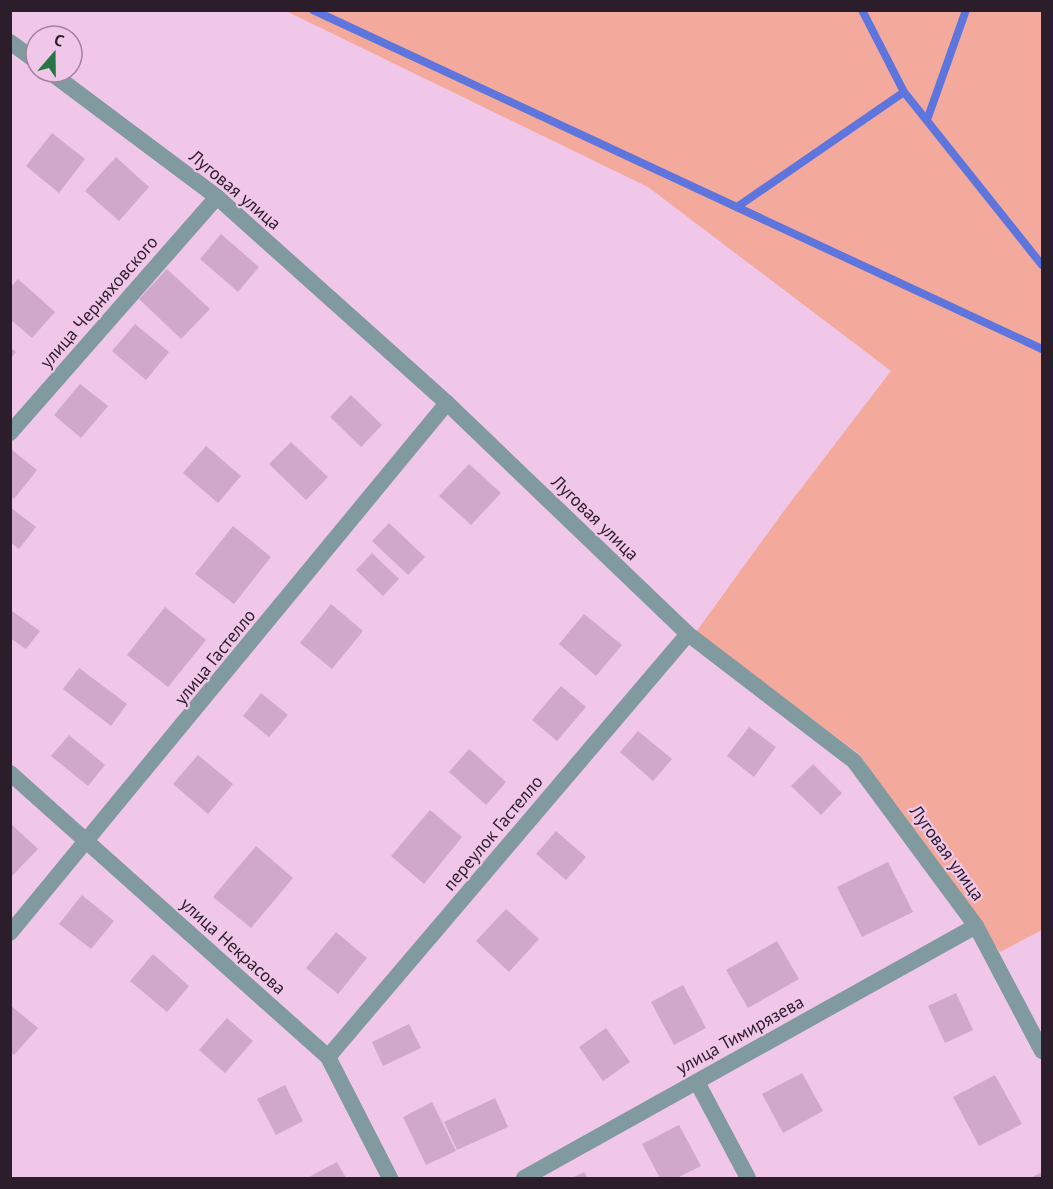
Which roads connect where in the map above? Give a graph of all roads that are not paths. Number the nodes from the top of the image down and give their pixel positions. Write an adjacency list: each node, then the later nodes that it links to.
1 (10, 42): 2 (street)
2 (24, 52)
3 (66, 84): 4 (street, Луговая улица)
4 (217, 197): 5 (street, Луговая улица); 6 (street, улица Черняховского)
5 (447, 403): 7 (street, Луговая улица); 9 (street, улица Гастелло)
6 (10, 433)
7 (688, 634): 10 (street, Луговая улица); 13 (street, переулок Гастелло)
8 (10, 773): 9 (street, улица Некрасова)
9 (87, 843): 11 (street, улица Гастелло); 13 (street, улица Некрасова)
10 (976, 926): 12 (street, Луговая улица); 14 (street, улица Тимирязева)
11 (10, 933)
12 (1042, 1051)
13 (328, 1057): 15 (street, улица Некрасова)
14 (697, 1082): 16 (street, улица Тимирязева); 17 (street)
15 (390, 1179)
16 (524, 1179)
17 (748, 1179)

